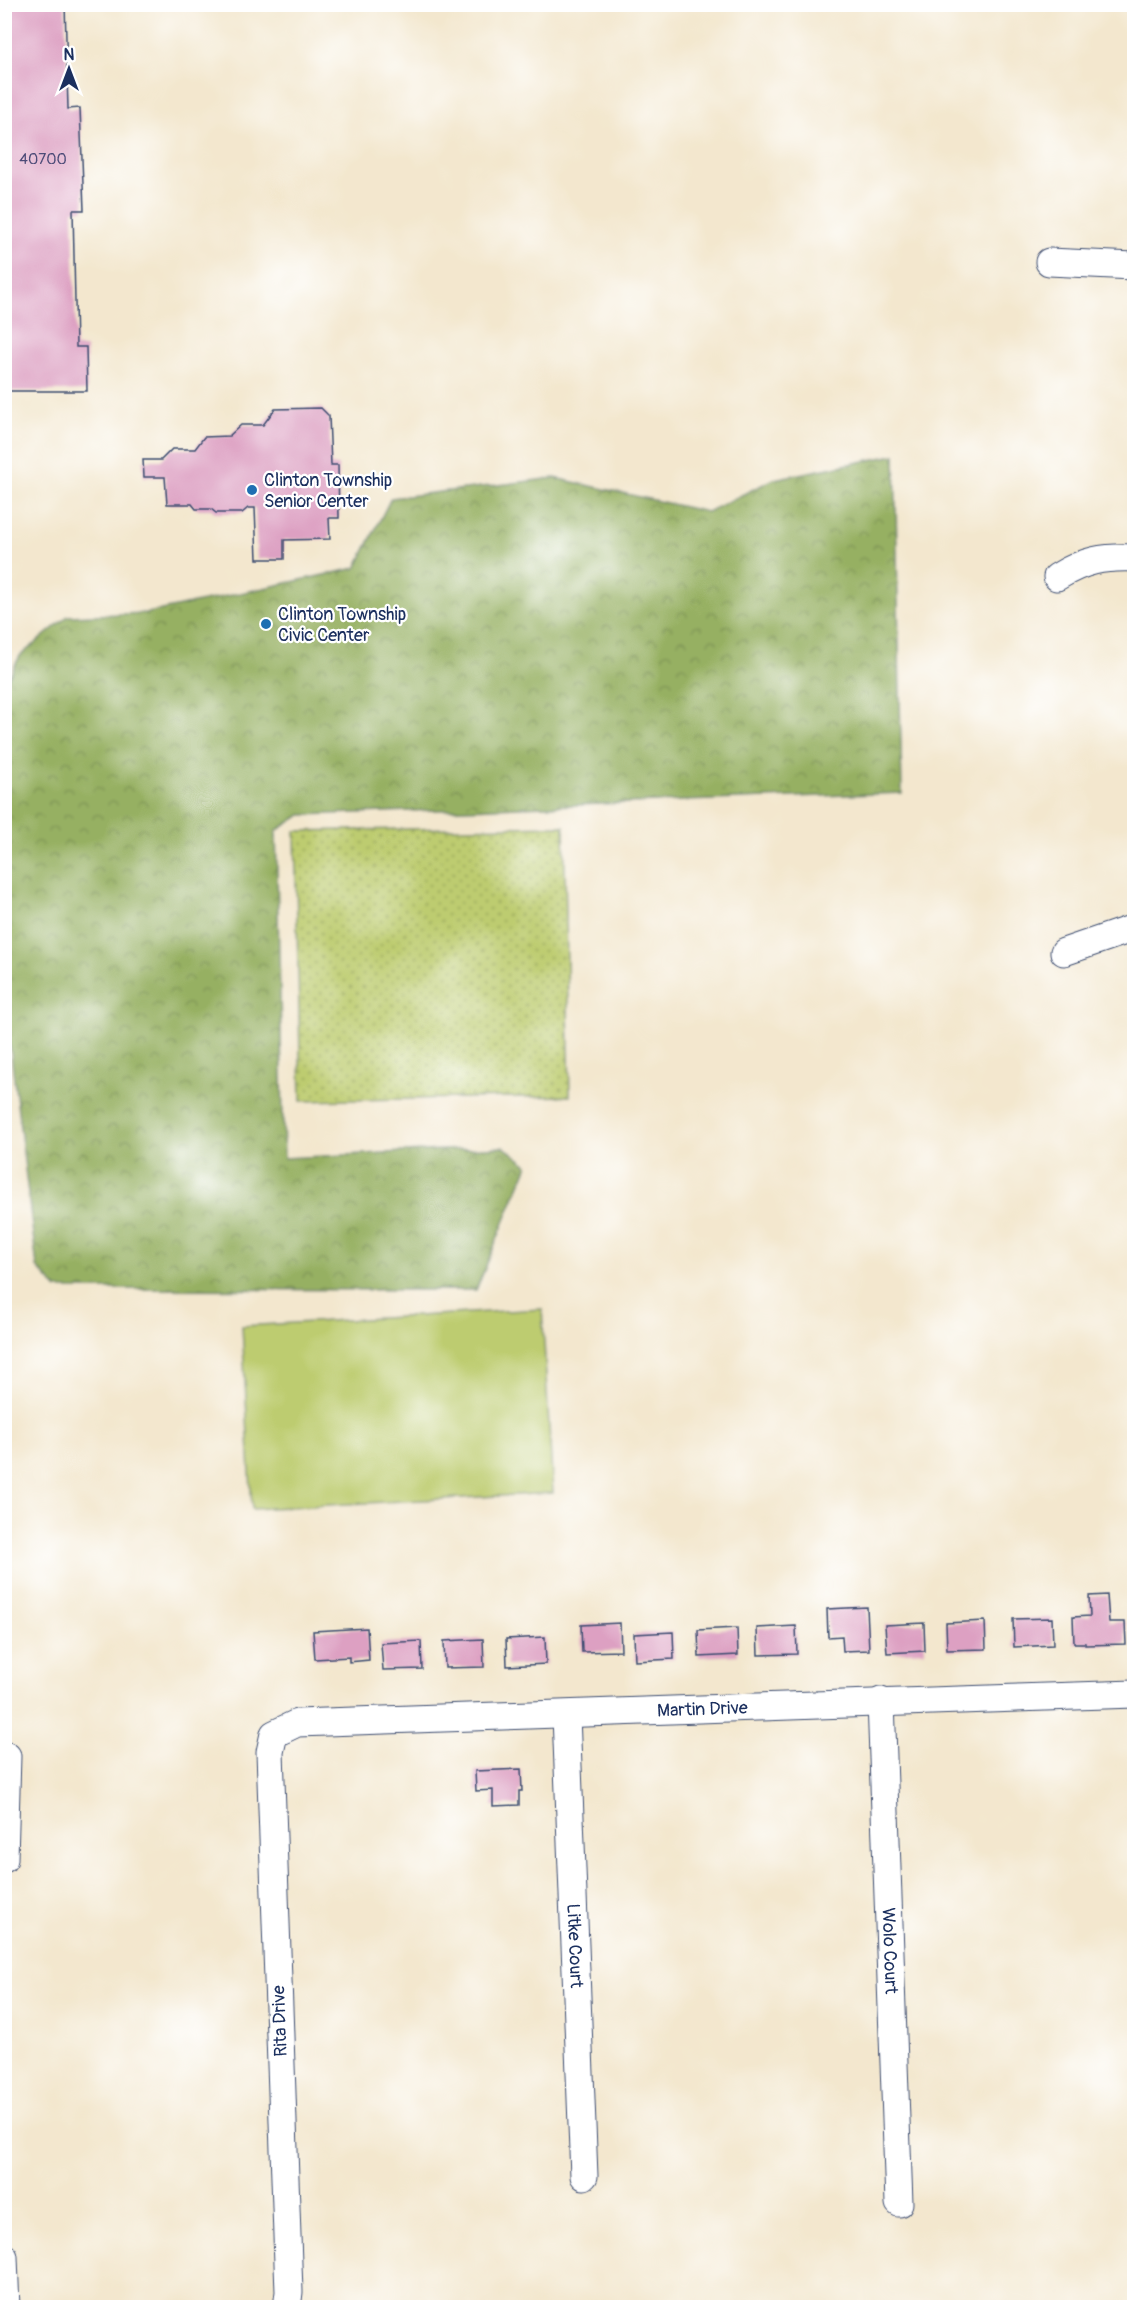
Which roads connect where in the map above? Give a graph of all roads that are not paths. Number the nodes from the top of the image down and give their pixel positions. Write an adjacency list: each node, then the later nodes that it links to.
1 (1048, 262): 2 (street)
2 (1134, 266)
3 (1134, 558): 4 (street)
4 (1057, 577)
5 (1134, 928): 6 (street)
6 (1064, 952)
7 (1134, 1694): 8 (street, Martin Drive)
8 (881, 1701): 9 (street, Martin Drive); 14 (street, Wolo Court)
9 (566, 1715): 10 (street, Martin Drive); 13 (street, Litke Court)
10 (274, 1734): 17 (street, Rita Drive)
11 (7, 1756): 12 (street)
12 (4, 1859)
13 (584, 2176)
14 (899, 2203)
15 (4, 2257): 16 (street)
16 (6, 2307)
17 (287, 2307)

